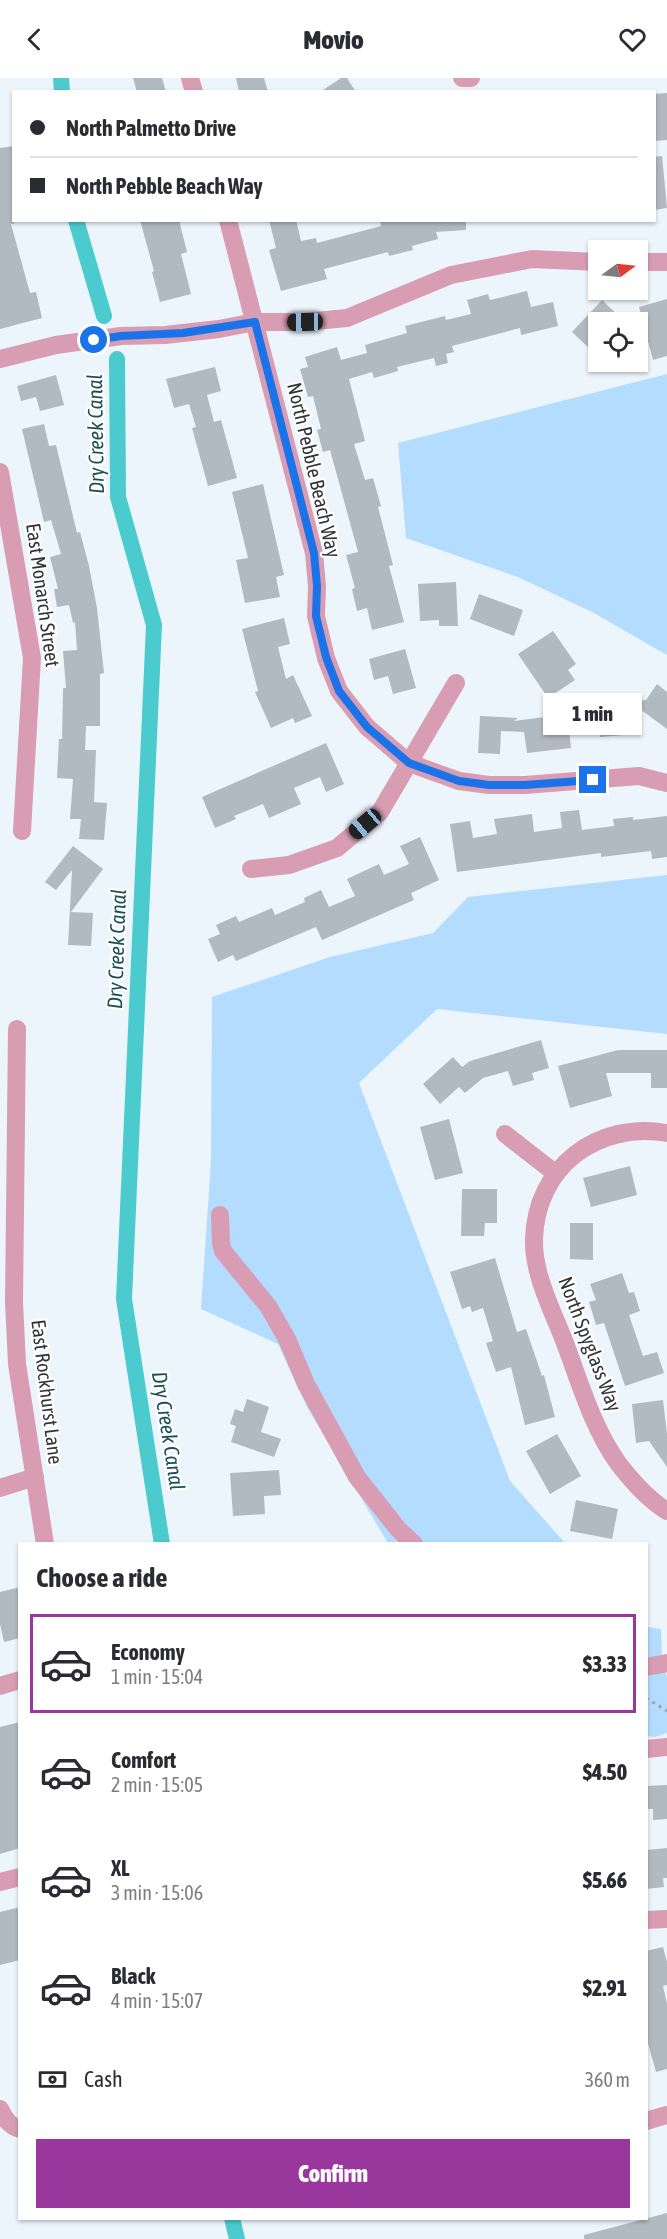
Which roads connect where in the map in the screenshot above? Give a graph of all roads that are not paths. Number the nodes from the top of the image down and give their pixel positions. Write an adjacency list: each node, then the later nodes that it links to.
1 (462, 78): 2 (street)
2 (471, 78)
3 (229, 222): 7 (street, North Pebble Beach Way)
4 (588, 262): 7 (street)
5 (648, 262): 6 (street)
6 (667, 262)
7 (255, 322): 8 (street); 12 (street, North Pebble Beach Way)
8 (0, 359)
9 (0, 472): 10 (street, East Monarch Street)
10 (5, 524): 14 (street, East Monarch Street)
11 (456, 683): 12 (street)
12 (409, 763): 13 (street, North Pebble Beach Way); 15 (street)
13 (667, 783)
14 (22, 831)
15 (251, 869)
16 (17, 1029): 17 (street, East Rockhurst Lane)
17 (8, 1129): 22 (street, East Rockhurst Lane)
18 (667, 1133): 20 (street, North Spyglass Way)
19 (505, 1134): 20 (street)
20 (555, 1173): 25 (street, North Spyglass Way)
21 (220, 1215): 27 (street)
22 (7, 1304): 23 (street, East Rockhurst Lane)
23 (35, 1477): 24 (street); 26 (street, East Rockhurst Lane)
24 (0, 1488)
25 (667, 1511)
26 (45, 1542)
27 (412, 1542)
28 (667, 1663): 29 (street)
29 (648, 1667)
30 (18, 1681): 31 (street)
31 (0, 1686)
32 (667, 1747): 33 (street)
33 (648, 1749)
34 (18, 1878): 35 (street)
35 (0, 1882)
36 (667, 1919): 37 (street)
37 (648, 1920)
38 (0, 2109): 41 (street)
39 (667, 2115): 40 (street)
40 (648, 2120)
41 (17, 2129)

